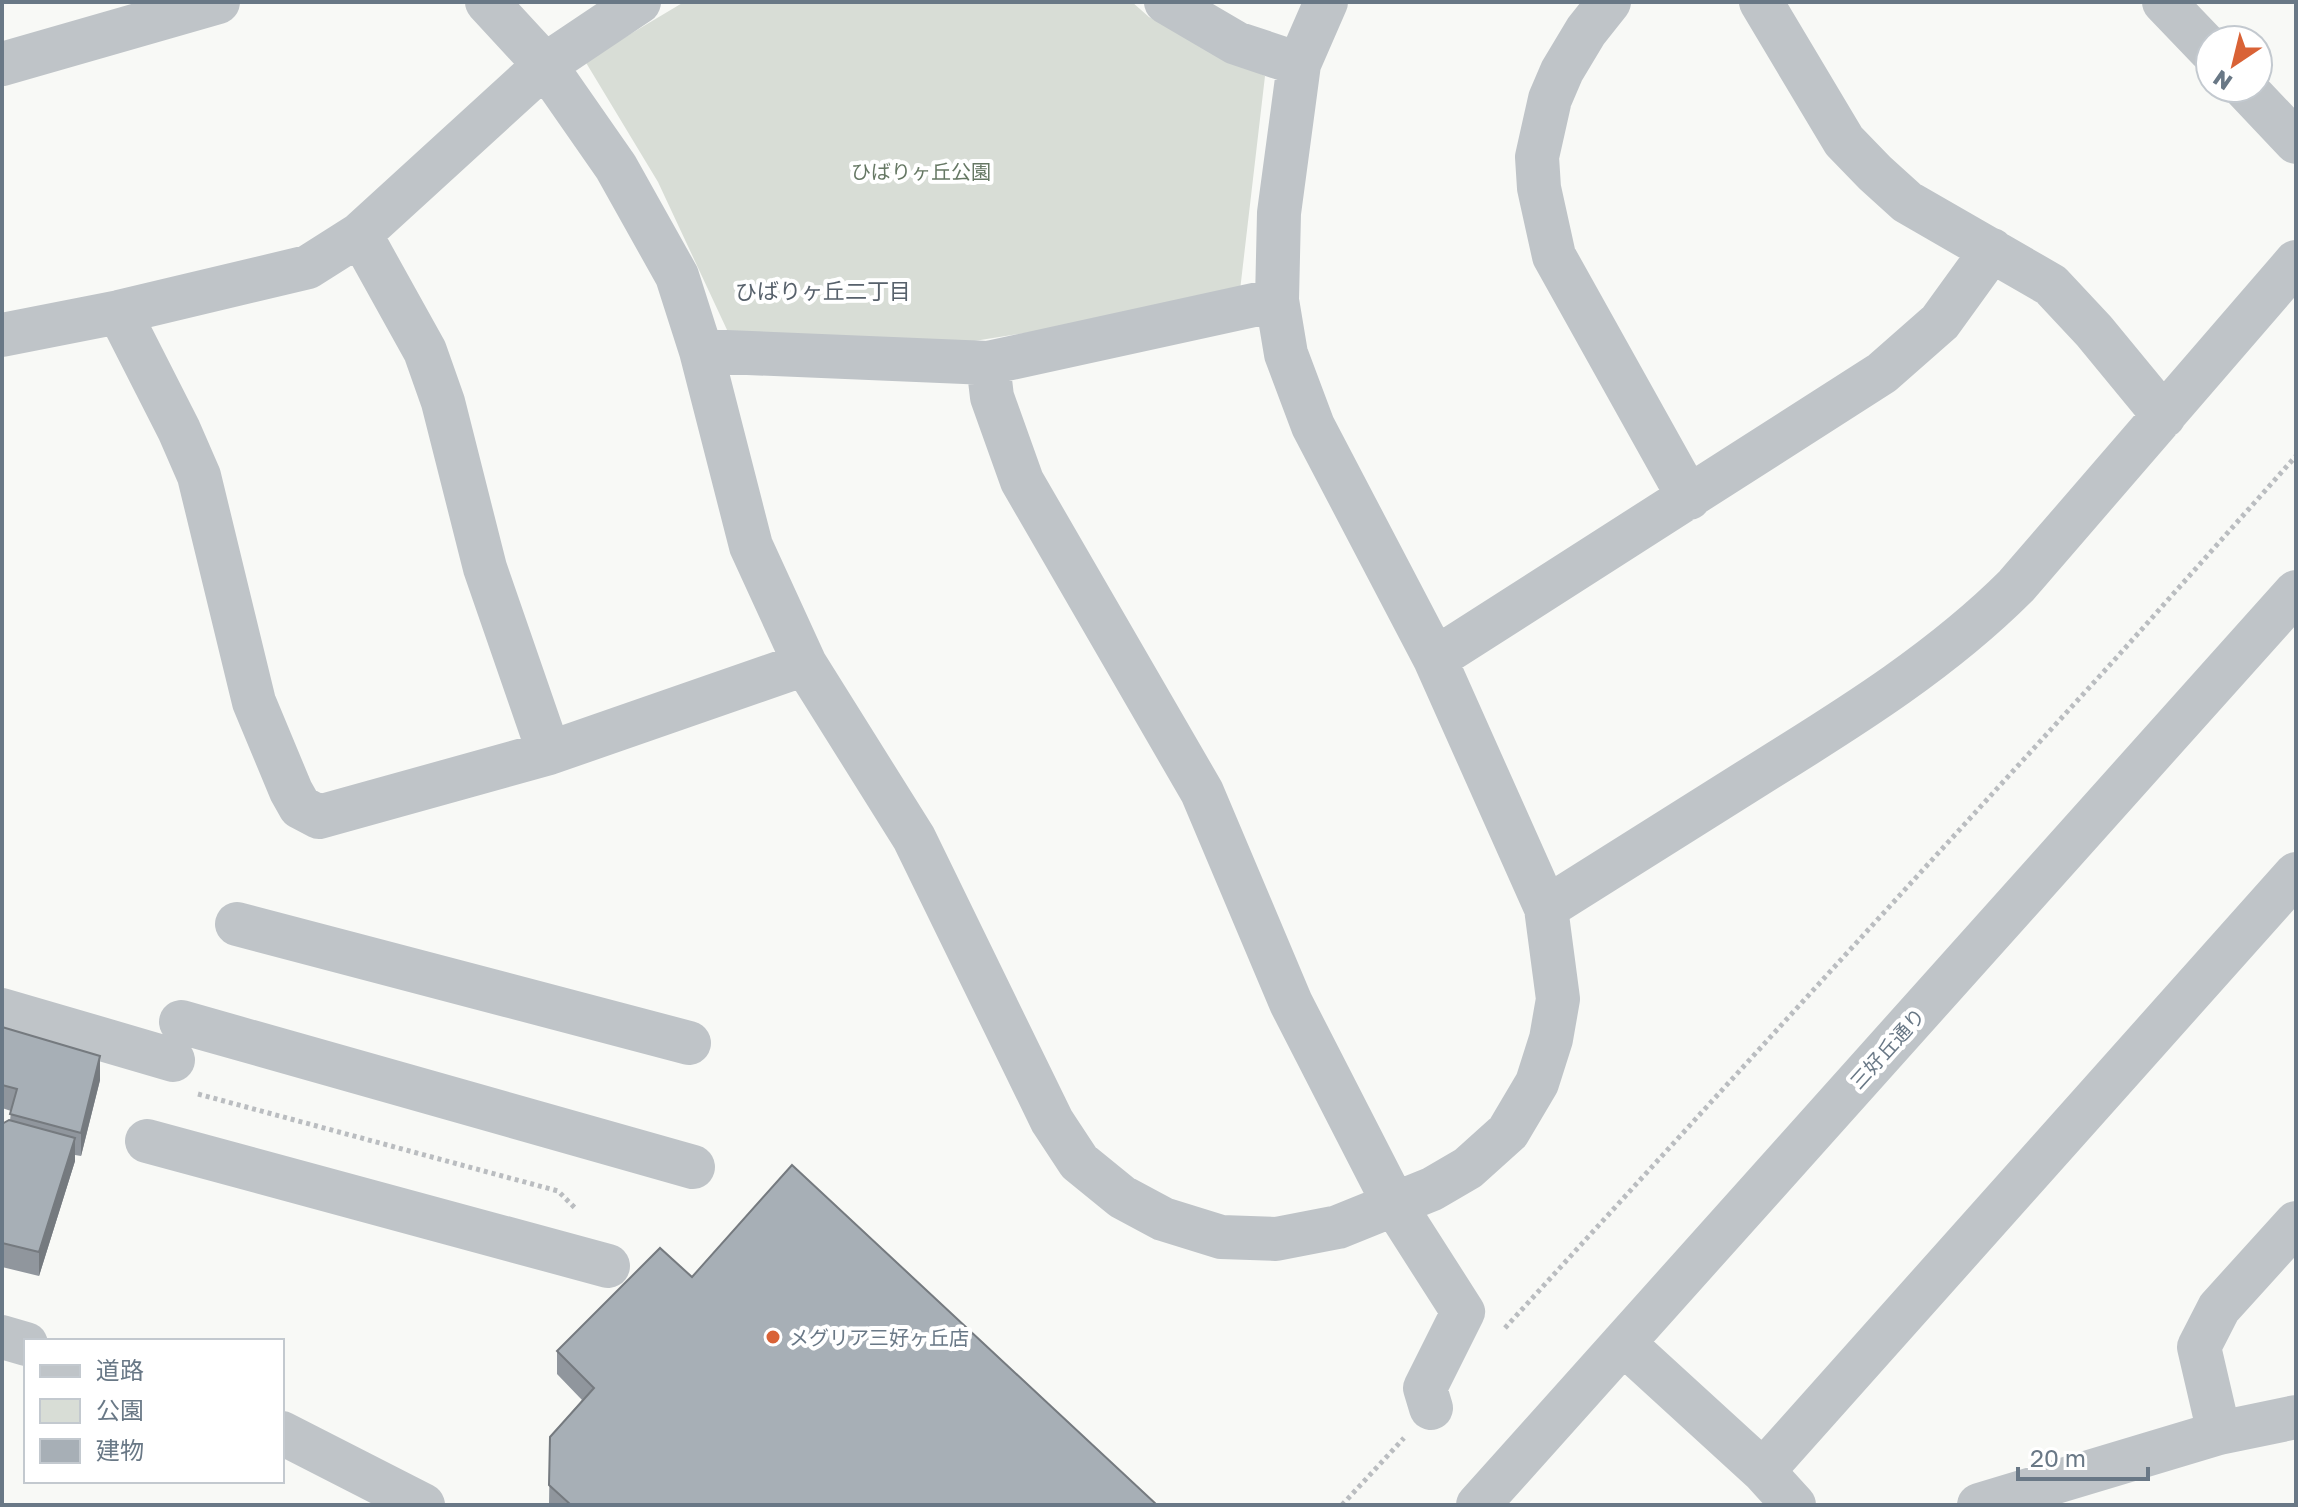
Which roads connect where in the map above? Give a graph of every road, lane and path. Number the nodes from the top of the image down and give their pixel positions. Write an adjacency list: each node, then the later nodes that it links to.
1 (218, 2): 10 (street)
2 (487, 2): 12 (street)
3 (639, 2): 12 (street)
4 (1166, 2): 11 (street)
5 (1326, 2): 11 (street)
6 (1609, 2): 25 (street)
7 (1761, 2): 16 (street)
8 (2164, 2): 9 (street)
9 (2194, 33)
10 (2, 64)
11 (1299, 64): 18 (street)
12 (545, 65): 15 (street); 21 (street)
13 (2260, 104): 14 (street)
14 (2296, 142)
15 (360, 234): 19 (street); 29 (street)
16 (1992, 250): 23 (street); 25 (street)
17 (2296, 262): 23 (street)
18 (1277, 300): 22 (street); 27 (street)
19 (119, 312): 20 (street); 29 (street)
20 (2, 335)
21 (701, 351): 22 (street); 28 (street)
22 (988, 363): 38 (street)
23 (2164, 416): 31 (street)
24 (2296, 456): 42 (path)
25 (1689, 498): 27 (street)
26 (2296, 592): 45 (street, 三好丘通り)
27 (1435, 659): 31 (street)
28 (805, 664): 29 (street); 38 (street)
29 (549, 753)
30 (2296, 874): 50 (street)
31 (1546, 908): 38 (street)
32 (237, 924): 34 (street)
33 (2, 1010): 35 (street)
34 (689, 1043)
35 (181, 1058): 37 (street); 39 (path)
36 (147, 1141): 41 (street)
37 (693, 1167)
38 (1394, 1204): 46 (street)
39 (578, 1212)
40 (2296, 1223): 48 (street)
41 (608, 1266)
42 (1503, 1329)
43 (2, 1337): 44 (street)
44 (24, 1343)
45 (1623, 1343): 50 (street); 53 (street, 三好丘通り)
46 (1431, 1408): 52 (path)
47 (2296, 1417): 48 (street)
48 (2219, 1433): 55 (street)
49 (284, 1434): 51 (street)
50 (1763, 1471): 54 (street)
51 (423, 1505)
52 (1342, 1505)
53 (1478, 1505)
54 (1794, 1505)
55 (1979, 1505)

